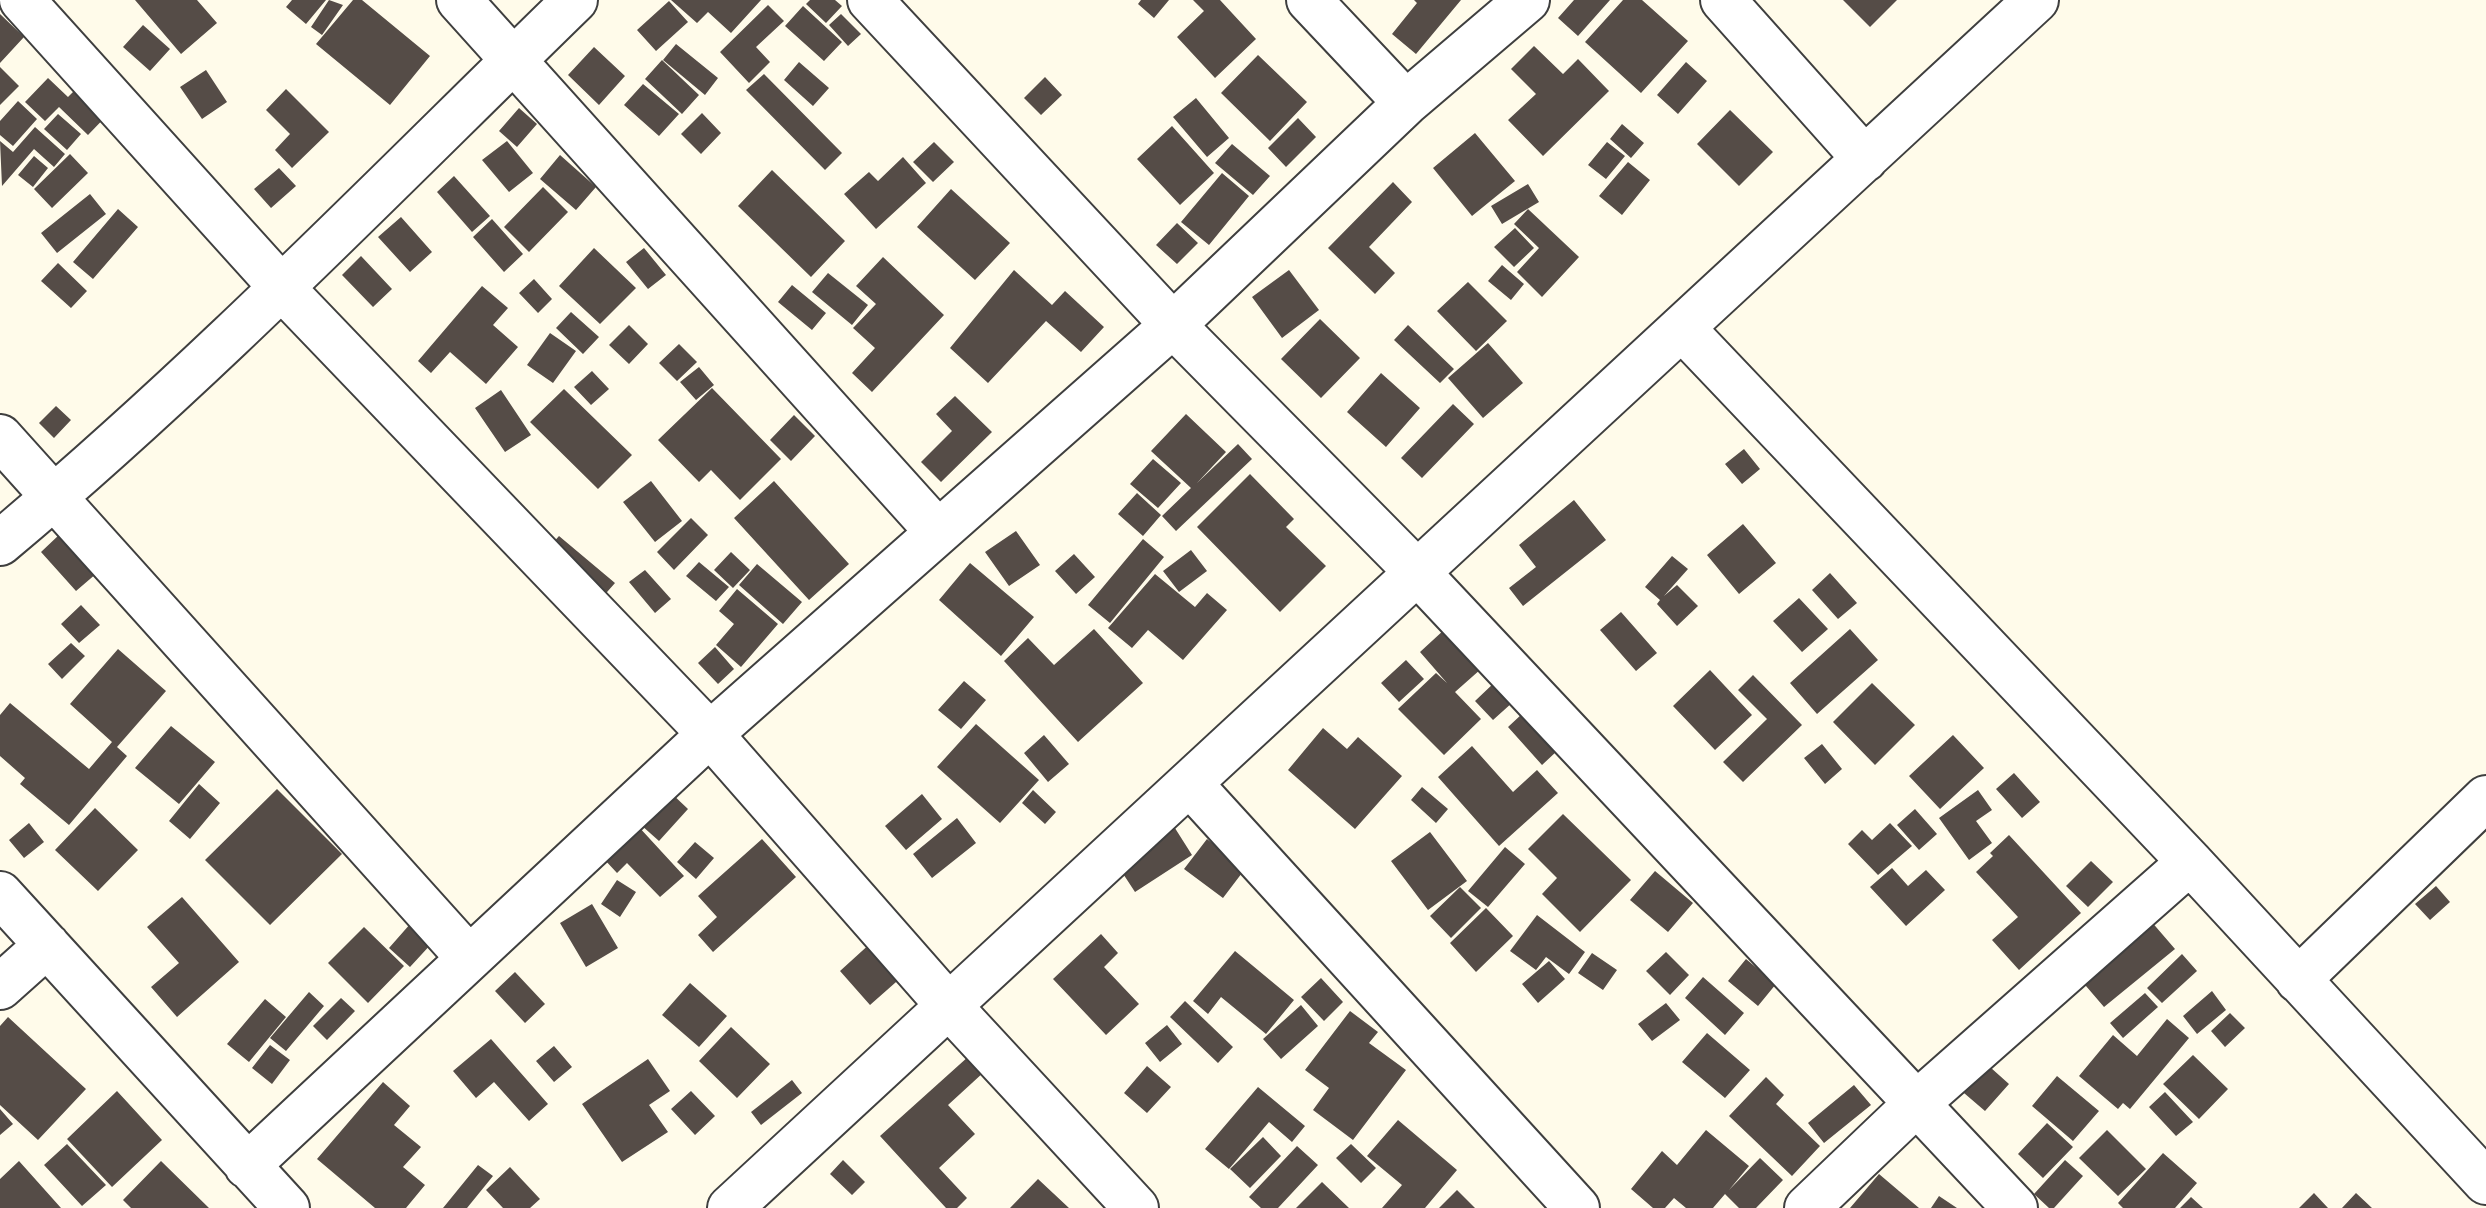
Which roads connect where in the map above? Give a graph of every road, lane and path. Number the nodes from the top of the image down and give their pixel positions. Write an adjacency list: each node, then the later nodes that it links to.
1 (22, 0): 12 (street)
2 (459, 0): 9 (street)
3 (575, 0): 9 (street)
4 (870, 0): 13 (street)
5 (1309, 0): 10 (street)
6 (1527, 0): 10 (street)
7 (1723, 0): 11 (street)
8 (2036, 0): 11 (street)
9 (513, 60): 12 (street); 17 (street)
10 (1406, 103): 13 (street)
11 (1865, 159): 14 (street)
12 (282, 288): 16 (street); 20 (street)
13 (1173, 325): 17 (street); 19 (street)
14 (1682, 328): 19 (street); 23 (street)
15 (0, 437): 16 (street)
16 (55, 497): 18 (street); 26 (street)
17 (938, 532): 20 (street)
18 (0, 543)
19 (1417, 572): 21 (street); 30 (street)
20 (710, 734): 26 (street); 29 (street)
21 (1191, 785): 29 (street); 36 (street)
22 (2486, 798): 27 (street)
23 (2190, 862): 27 (street); 30 (street)
24 (0, 894): 25 (street)
25 (47, 945): 28 (street); 31 (street)
26 (468, 957): 31 (street)
27 (2298, 980): 32 (street)
28 (0, 987)
29 (948, 1005): 34 (street); 35 (street)
30 (1916, 1104): 37 (street); 38 (street)
31 (247, 1166): 33 (street)
32 (2486, 1182)
33 (287, 1208)
34 (730, 1208)
35 (1136, 1208)
36 (1577, 1208)
37 (1807, 1208)
38 (2015, 1208)

